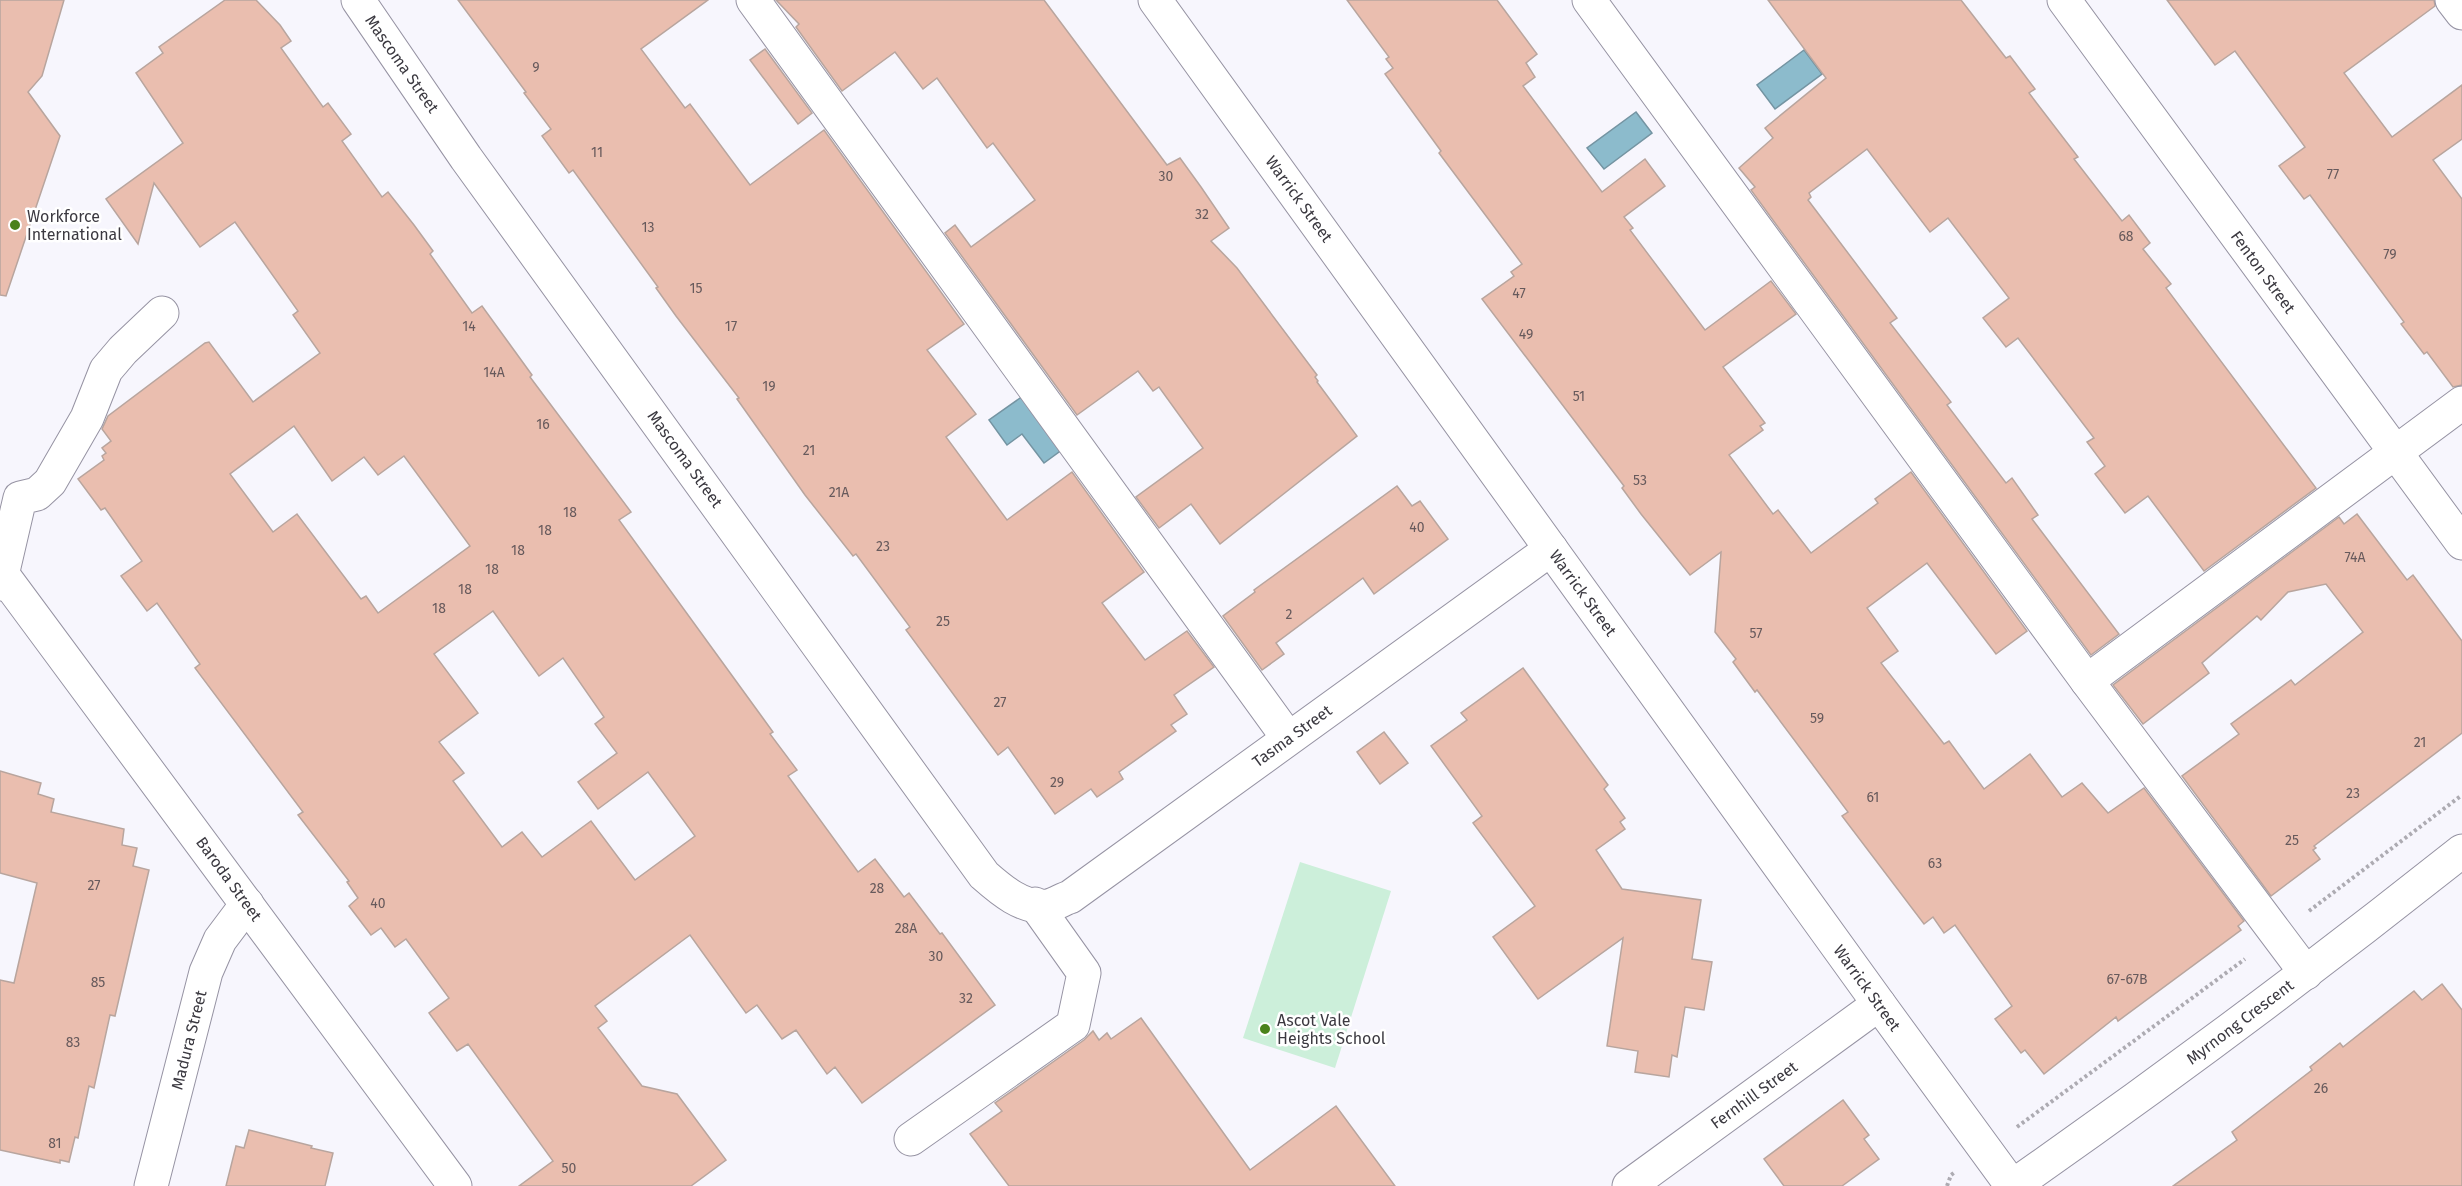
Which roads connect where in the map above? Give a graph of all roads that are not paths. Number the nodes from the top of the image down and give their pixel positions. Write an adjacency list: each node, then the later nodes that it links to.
1 (358, 0): 18 (street, Mascoma Street)
2 (753, 0): 15 (street)
3 (1155, 0): 12 (street, Warrick Street)
4 (1589, 0): 14 (street)
5 (2064, 0): 10 (street, Fenton Street)
6 (2452, 0): 7 (street)
7 (2462, 13)
8 (162, 312): 13 (street)
9 (2462, 403): 10 (street)
10 (2396, 453): 11 (street, Fenton Street); 14 (street)
11 (2462, 543)
12 (1551, 549): 15 (street, Tasma Street); 20 (street, Warrick Street)
13 (1, 578): 17 (street, Baroda Street)
14 (2087, 681): 19 (street)
15 (1288, 738): 18 (street, Tasma Street)
16 (2462, 851): 19 (street, Myrnong Crescent)
17 (247, 904): 22 (street, Madura Street); 23 (street, Baroda Street)
18 (1031, 904): 21 (street)
19 (2306, 974): 25 (street, Myrnong Crescent)
20 (1879, 1004): 24 (street, Fernhill Street); 25 (street, Warrick Street)
21 (911, 1139)
22 (151, 1186)
23 (455, 1186)
24 (1629, 1186)
25 (2013, 1186)

